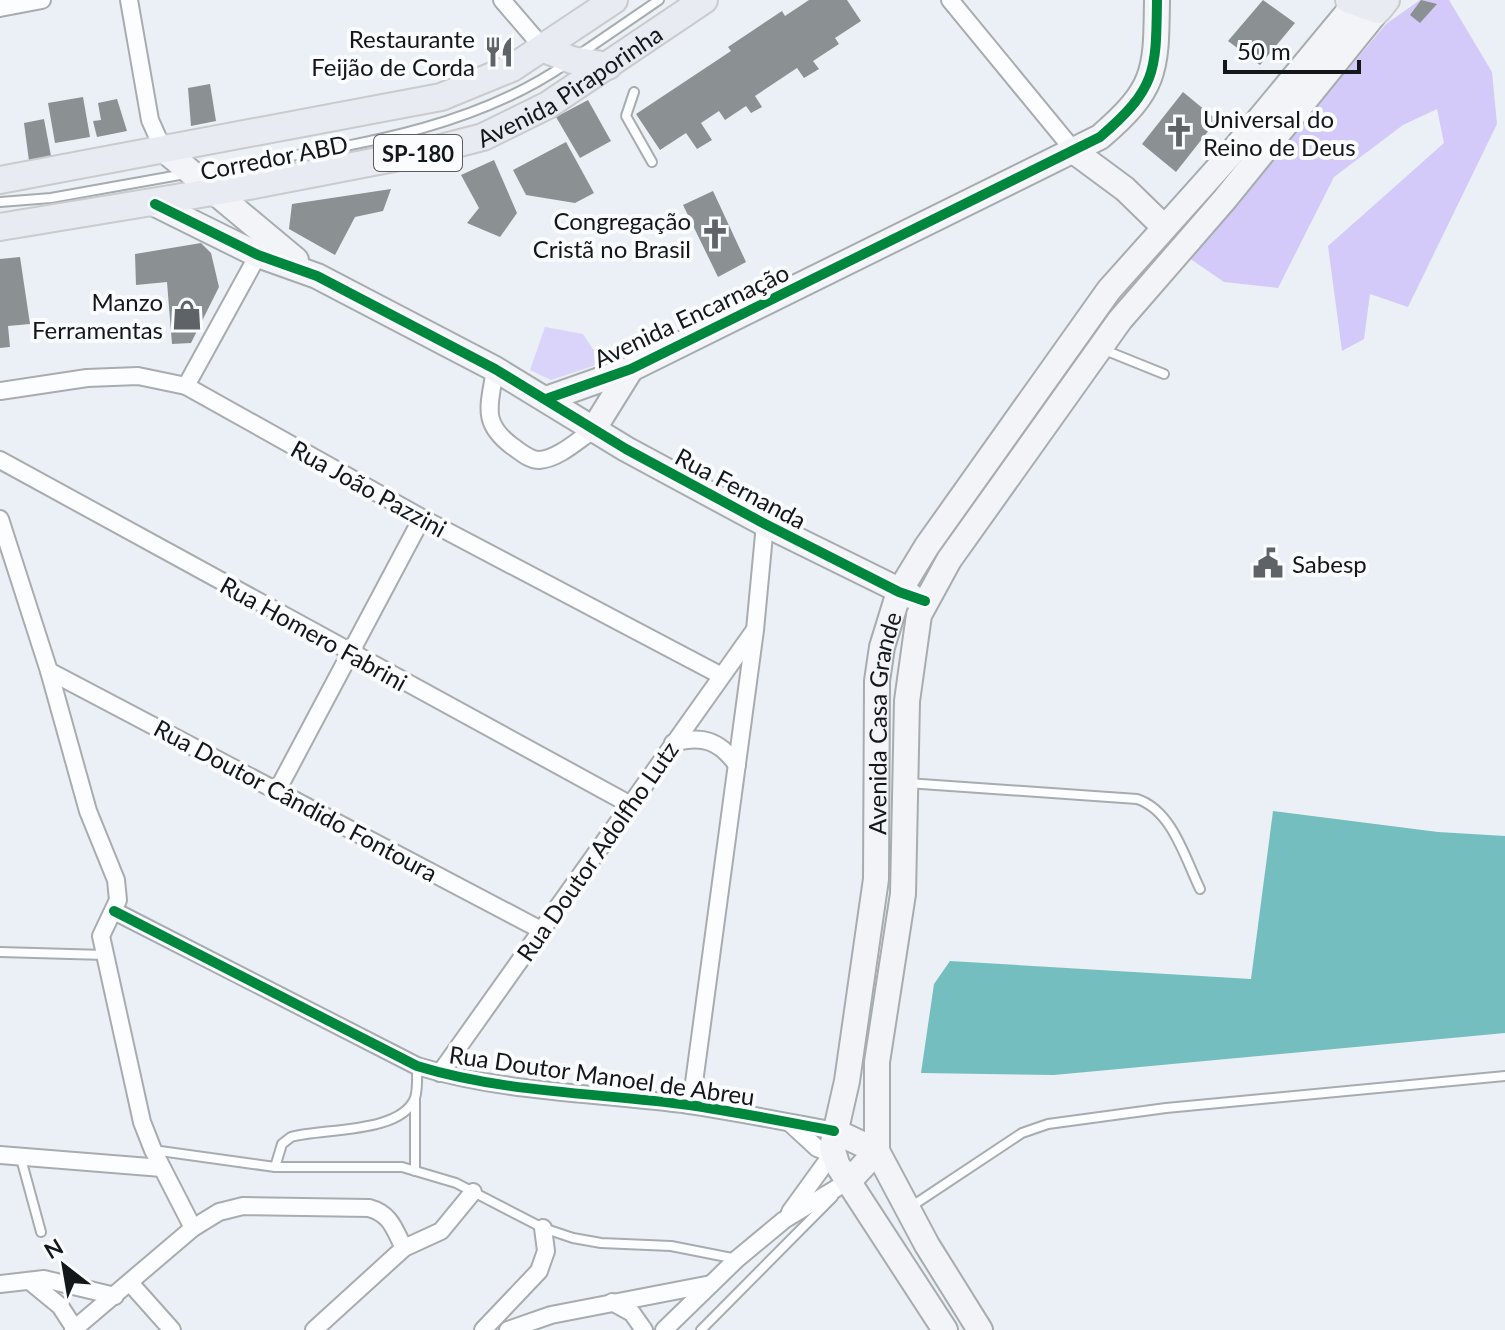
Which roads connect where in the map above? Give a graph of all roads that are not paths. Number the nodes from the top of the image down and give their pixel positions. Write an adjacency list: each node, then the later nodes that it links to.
1 (42, 0): 10 (street)
2 (129, 0): 15 (street)
3 (502, 0): 11 (street)
4 (614, 0): 11 (main road, Avenida Piraporinha / SP-180)
5 (659, 0): 12 (lane, Corredor ABD)
6 (704, 0): 13 (main road, Avenida Piraporinha / SP-180)
7 (950, 0): 16 (street)
8 (1157, 0): 16 (main road, Avenida Encarnação)
9 (1365, 3): 24 (main road, Avenida Casa Grande); 28 (main road, Avenida Casa Grande)
10 (0, 8)
11 (544, 49): 12 (main road); 15 (main road, Avenida Piraporinha / SP-180)
12 (572, 60): 13 (main road); 18 (lane, Corredor ABD)
13 (608, 66): 20 (main road, Avenida Piraporinha / SP-180)
14 (634, 92): 17 (lane)
15 (163, 149): 18 (main road); 19 (main road, Avenida Piraporinha / SP-180)
16 (1075, 152): 24 (main road); 30 (main road, Avenida Encarnação)
17 (652, 162)
18 (189, 174): 20 (main road); 21 (lane, Corredor ABD)
19 (0, 180)
20 (212, 193): 22 (main road, Avenida Piraporinha / SP-180); 26 (main road)
21 (0, 202)
22 (155, 204): 23 (main road, Avenida Piraporinha / SP-180); 25 (main road)
23 (0, 227)
24 (1164, 227): 27 (main road, Avenida Casa Grande)
25 (258, 255): 26 (main road); 32 (street)
26 (317, 276): 29 (main road)
27 (1078, 334): 28 (lane); 40 (main road, Avenida Casa Grande)
28 (1100, 348): 31 (lane); 41 (main road, Avenida Casa Grande)
29 (495, 369): 34 (main road); 35 (street, Avenida Encarnação)
30 (631, 369): 34 (main road, Avenida Encarnação); 35 (main road, Avenida Encarnação)
31 (1164, 374)
32 (186, 386): 33 (street, Rua João Pazzini); 37 (street, Rua João Pazzini)
33 (0, 391)
34 (546, 399): 35 (main road, Rua Fernanda)
35 (593, 430): 39 (main road, Rua Fernanda)
36 (0, 460): 43 (street, Rua Homero Fabrini)
37 (422, 518): 43 (street); 45 (street, Rua João Pazzini)
38 (0, 519): 44 (street)
39 (765, 524): 40 (main road, Rua Fernanda); 42 (street)
40 (899, 592): 41 (main road, Rua Fernanda); 61 (main road, Avenida Casa Grande)
41 (925, 601): 48 (main road, Avenida Casa Grande)
42 (755, 630): 45 (street, Rua Doutor Adolfho Lutz); 47 (street)
43 (348, 653): 49 (street); 50 (street, Rua Homero Fabrini)
44 (49, 671): 49 (street, Rua Doutor Cândido Fontoura); 52 (street)
45 (720, 675): 46 (street, Rua Doutor Adolfho Lutz)
46 (673, 743): 47 (street); 50 (street, Rua Doutor Adolfho Lutz)
47 (737, 765): 60 (street)
48 (907, 783): 51 (lane); 63 (main road, Avenida Casa Grande)
49 (278, 789): 53 (street, Rua Doutor Cândido Fontoura)
50 (629, 804): 53 (street, Rua Doutor Adolfho Lutz)
51 (1200, 889)
52 (114, 911): 55 (street); 56 (street, Rua Doutor Manoel de Abreu)
53 (541, 930): 57 (street, Rua Doutor Adolfho Lutz)
54 (0, 952): 55 (lane)
55 (105, 955): 62 (street)
56 (417, 1066): 57 (street, Rua Doutor Manoel de Abreu); 59 (lane)
57 (440, 1073): 60 (street, Rua Doutor Manoel de Abreu)
58 (1505, 1076): 71 (lane)
59 (415, 1099): 66 (lane); 68 (lane)
60 (691, 1105): 61 (street, Rua Doutor Manoel de Abreu)
61 (833, 1142): 63 (main road); 69 (main road); 72 (street)
62 (153, 1150): 66 (lane); 67 (street)
63 (877, 1151): 69 (main road); 71 (main road, Avenida Casa Grande)
64 (0, 1155): 65 (street)
65 (20, 1155): 67 (street); 75 (lane)
66 (275, 1167): 68 (lane)
67 (162, 1168): 73 (street)
68 (415, 1171): 70 (lane)
69 (850, 1180): 72 (street); 91 (lane); 92 (main road)
70 (473, 1192): 74 (lane); 76 (street)
71 (907, 1210): 93 (main road, Avenida Casa Grande)
72 (784, 1220): 77 (street)
73 (193, 1228): 76 (street); 80 (street)
74 (543, 1228): 77 (lane); 87 (street)
75 (41, 1232)
76 (404, 1248): 86 (street)
77 (737, 1259): 81 (street)
78 (32, 1283): 79 (street); 82 (street); 84 (street)
79 (0, 1284)
80 (131, 1284): 82 (street); 85 (street)
81 (711, 1284): 83 (street); 90 (street)
82 (115, 1296): 84 (street)
83 (612, 1302): 88 (street); 89 (street)
84 (74, 1329)
85 (172, 1330)
86 (314, 1330)
87 (483, 1330)
88 (508, 1330)
89 (644, 1330)
90 (664, 1330)
91 (701, 1330)
92 (945, 1330)
93 (980, 1330)

